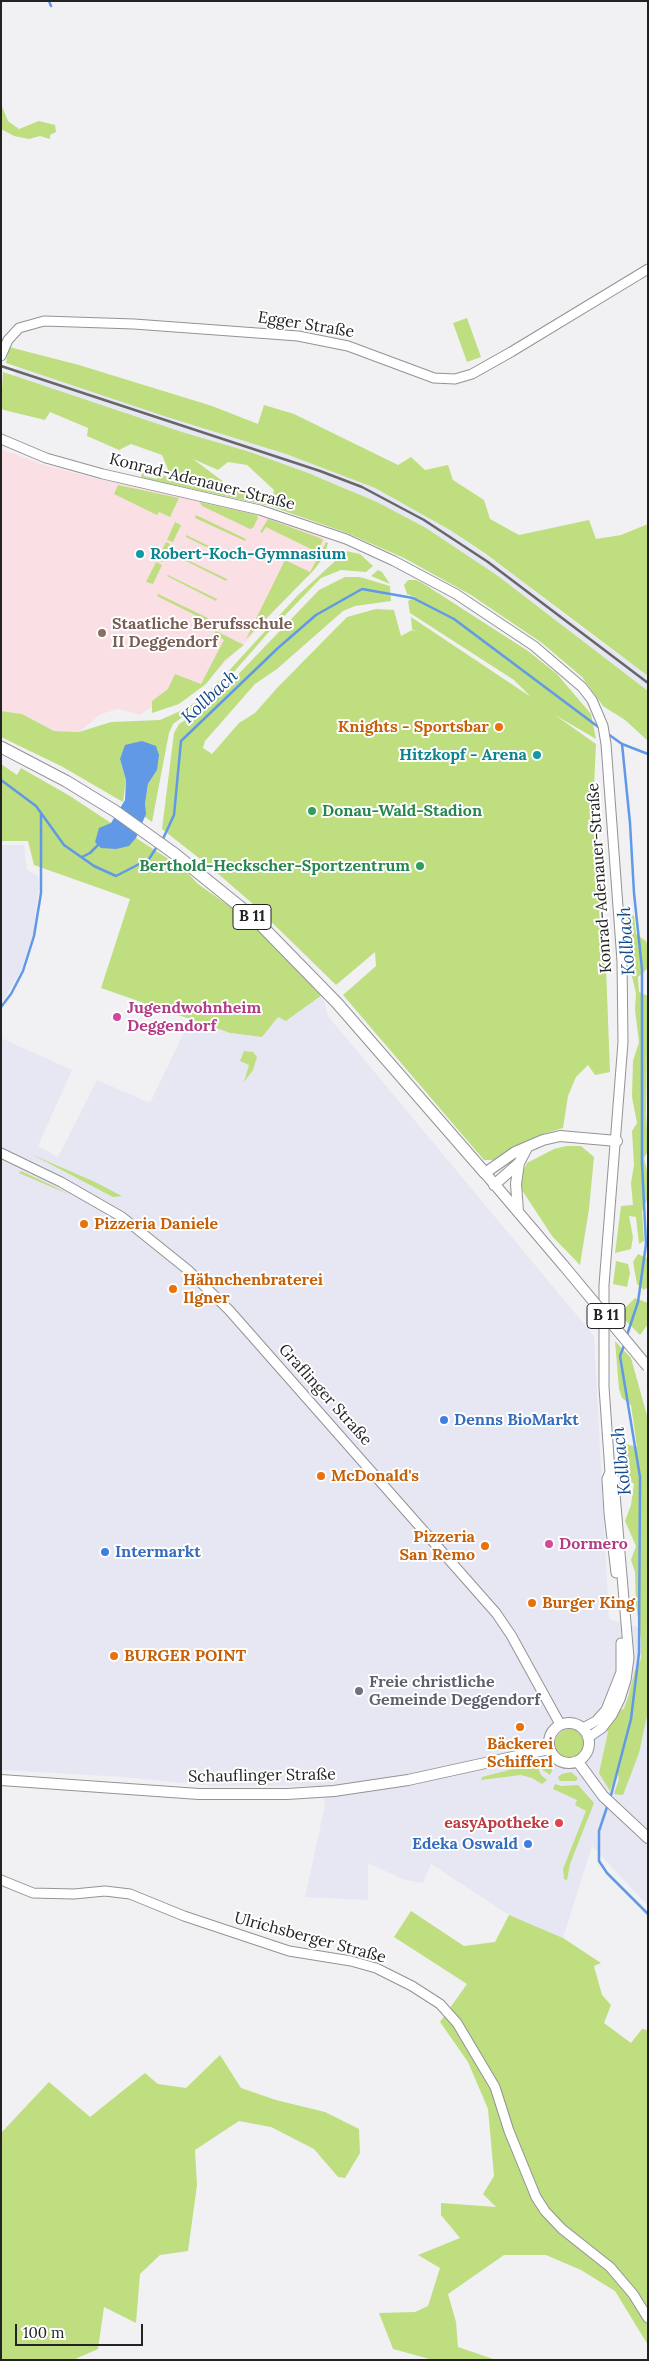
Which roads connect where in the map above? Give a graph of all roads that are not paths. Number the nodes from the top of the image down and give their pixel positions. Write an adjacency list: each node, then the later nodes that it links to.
1 (648, 269): 2 (street, Egger Straße)
2 (1, 356)
3 (1, 439): 5 (street, Konrad-Adenauer-Straße)
4 (1, 747): 9 (highway, B 11)
5 (617, 1141): 6 (main road); 14 (street, Konrad-Adenauer-Straße)
6 (527, 1148): 8 (main road); 9 (main road)
7 (1, 1153): 13 (street, Graflinger Straße)
8 (519, 1163): 10 (main road); 11 (main road)
9 (485, 1173): 10 (main road, B 11)
10 (494, 1185): 11 (main road, B 11)
11 (518, 1211): 12 (main road, B 11, bridge)
12 (648, 1367)
13 (560, 1724): 14 (main road); 15 (main road)
14 (586, 1733): 16 (main road)
15 (549, 1749): 16 (main road); 17 (main road, Schauflinger Straße)
16 (578, 1762): 18 (main road)
17 (1, 1780)
18 (648, 1838)
19 (1, 1880): 20 (street, Ulrichsberger Straße)
20 (648, 2318)

